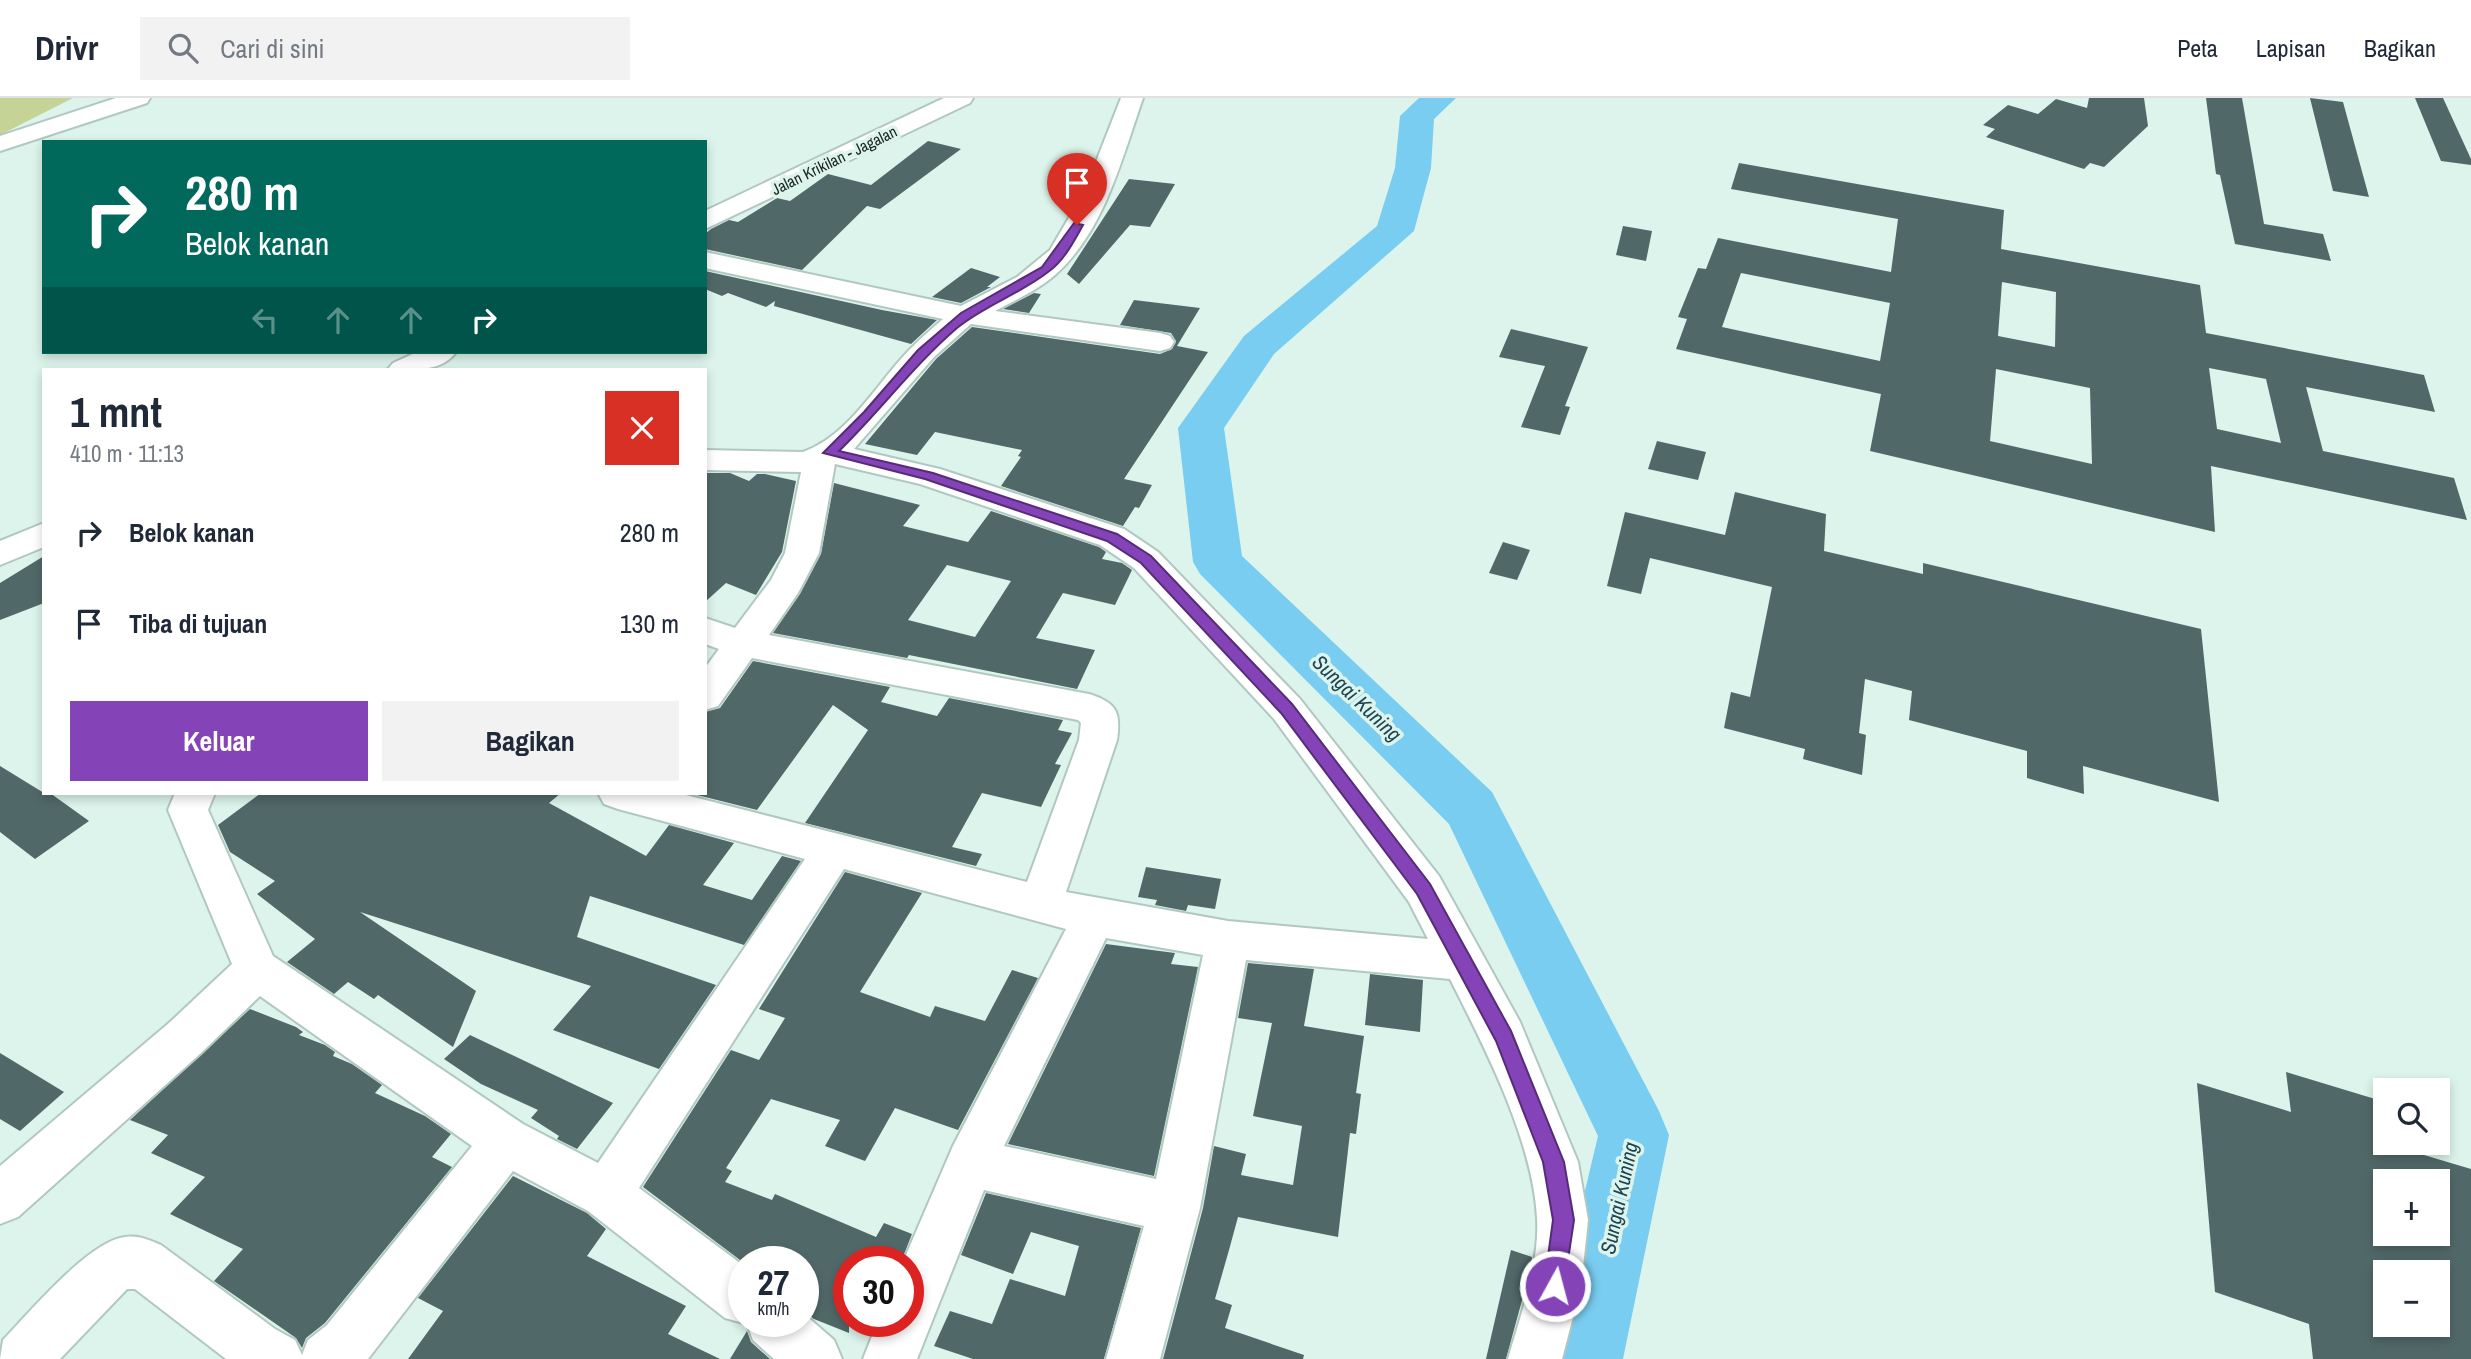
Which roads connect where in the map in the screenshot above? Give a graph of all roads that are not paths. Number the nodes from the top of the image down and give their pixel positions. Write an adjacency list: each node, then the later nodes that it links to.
1 (139, 98): 4 (street)
2 (962, 98): 5 (street, Jalan Krikilan - Jagalan)
3 (1132, 98): 7 (street)
4 (0, 144)
5 (707, 220)
6 (707, 260): 7 (street)
7 (965, 315): 8 (street); 11 (street)
8 (1160, 342)
9 (437, 354): 10 (street)
10 (405, 368)
11 (825, 456): 12 (street); 16 (street); 24 (street)
12 (707, 460)
13 (42, 535): 14 (street)
14 (0, 554)
15 (707, 632): 16 (street)
16 (745, 644): 17 (street); 21 (street)
17 (707, 693)
18 (194, 795): 25 (street)
19 (630, 795): 20 (street)
20 (833, 852): 21 (street); 28 (street)
21 (1040, 906): 22 (street)
22 (1094, 918): 23 (street); 27 (street)
23 (1228, 940): 24 (street); 30 (street)
24 (1461, 961): 41 (street)
25 (257, 969): 26 (street); 29 (street)
26 (506, 1141): 28 (street); 37 (street)
27 (970, 1163): 30 (street); 31 (street)
28 (606, 1194): 32 (street)
29 (0, 1199)
30 (1175, 1208): 40 (street)
31 (924, 1275)
32 (728, 1287)
33 (790, 1337): 38 (street)
34 (899, 1337): 39 (street)
35 (22, 1359): 36 (street)
36 (276, 1359)
37 (327, 1359)
38 (815, 1359)
39 (890, 1359)
40 (1133, 1359)
41 (1535, 1359)

